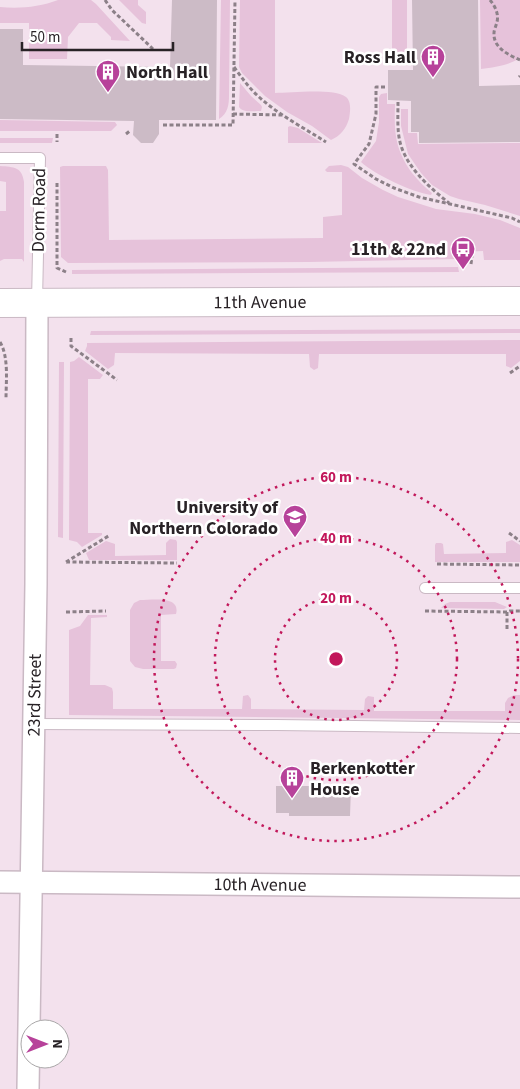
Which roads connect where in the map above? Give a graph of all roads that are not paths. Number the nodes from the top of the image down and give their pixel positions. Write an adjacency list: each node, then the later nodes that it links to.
1 (0, 158): 4 (lane, Dorm Road)
2 (520, 301): 4 (main road, 11th Avenue)
3 (0, 303): 4 (main road, 11th Avenue)
4 (37, 303): 7 (street, 23rd Street)
5 (425, 588): 6 (lane)
6 (520, 588)
7 (33, 724): 8 (lane); 10 (street, 23rd Street)
8 (520, 728)
9 (0, 882): 10 (street, 10th Avenue)
10 (30, 883): 11 (street, 10th Avenue); 12 (street, 23rd Street)
11 (520, 887)
12 (28, 1089)

